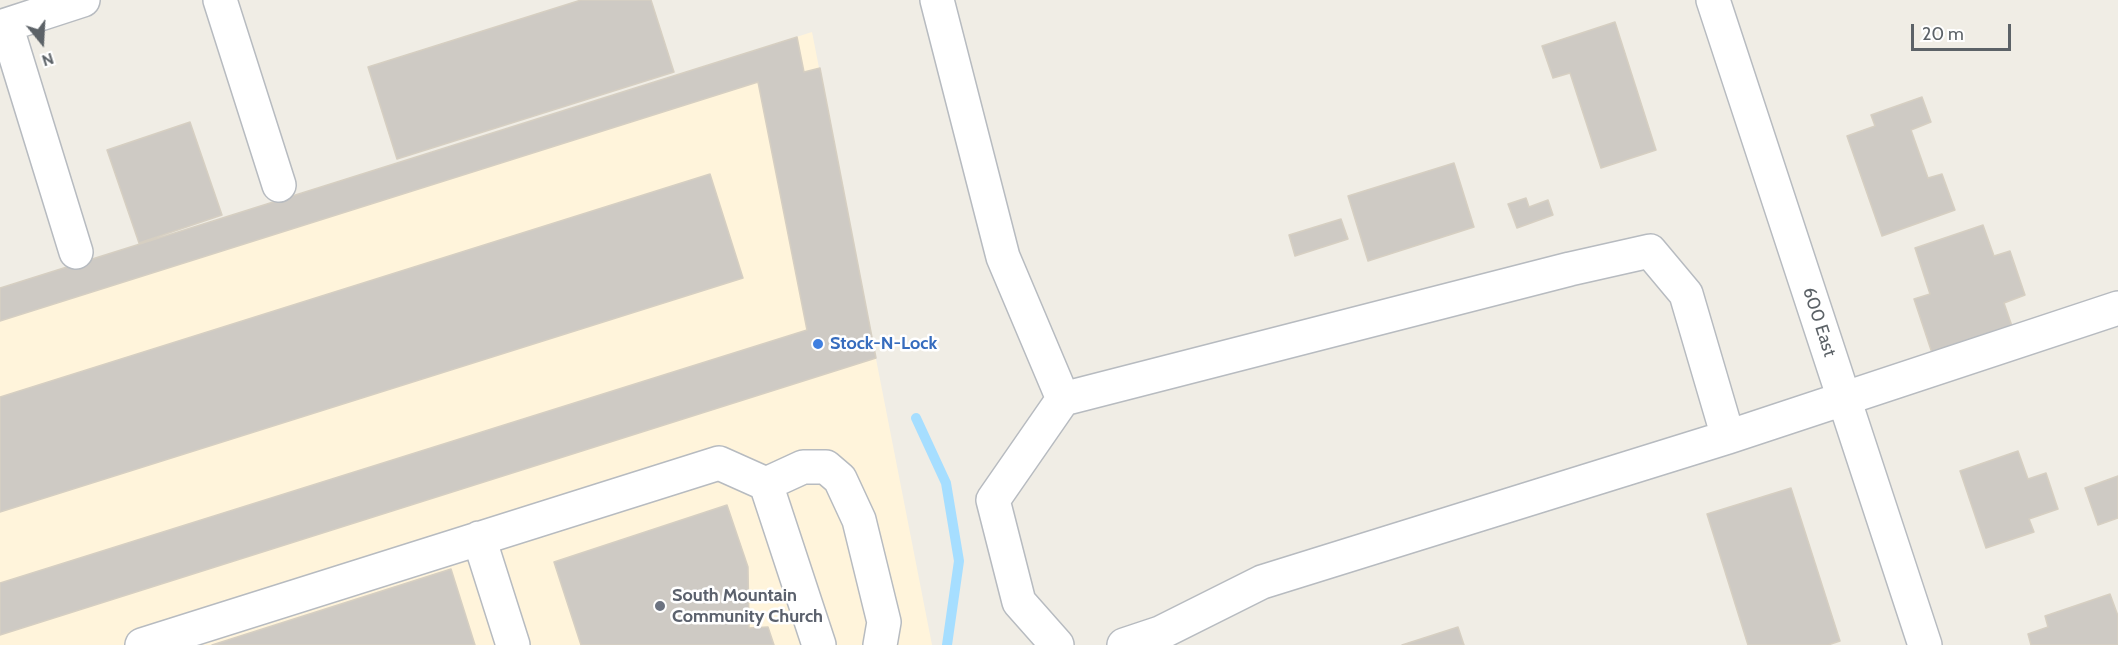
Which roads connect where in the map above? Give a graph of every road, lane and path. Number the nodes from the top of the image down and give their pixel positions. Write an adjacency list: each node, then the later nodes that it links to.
1 (83, 0): 5 (street)
2 (220, 0): 6 (street)
3 (937, 0): 10 (street)
4 (1713, 0): 9 (street, 600 East)
5 (3, 26): 7 (street)
6 (279, 185)
7 (76, 252)
8 (2118, 308): 9 (street)
9 (1844, 398): 11 (street); 20 (street, 600 East)
10 (1063, 399): 11 (street); 18 (street)
11 (1728, 437): 19 (street)
12 (766, 484): 13 (street); 16 (street); 17 (street)
13 (478, 538): 14 (street); 15 (street)
14 (142, 645)
15 (513, 645)
16 (819, 645)
17 (880, 645)
18 (1057, 645)
19 (1124, 645)
20 (1924, 645)

